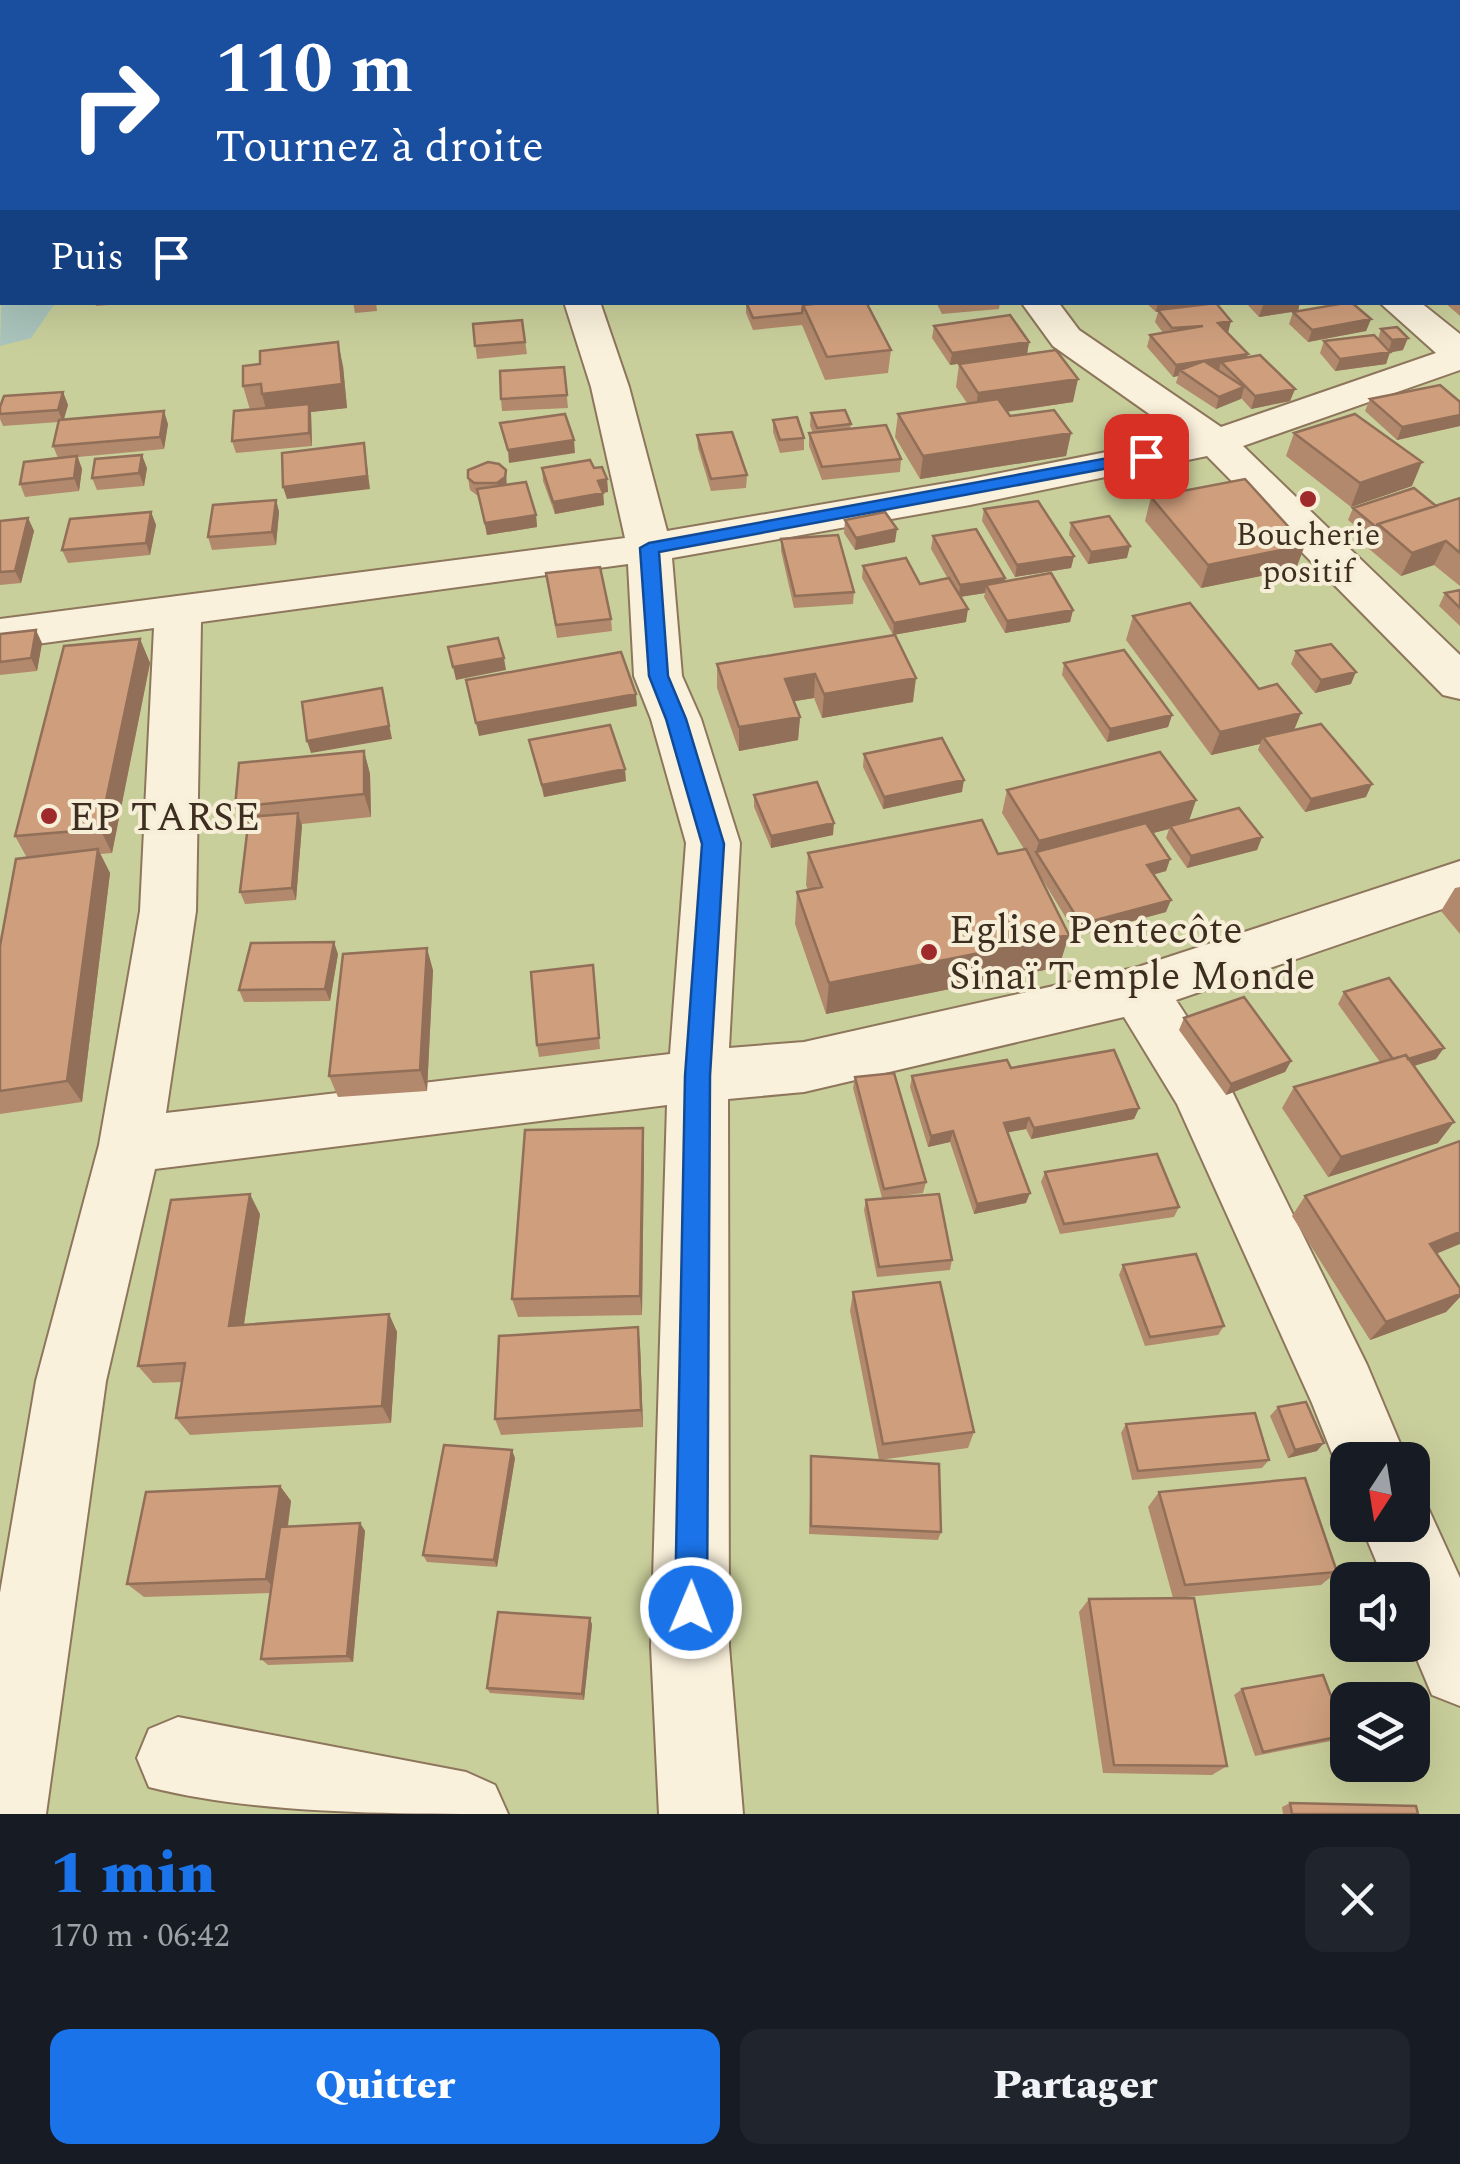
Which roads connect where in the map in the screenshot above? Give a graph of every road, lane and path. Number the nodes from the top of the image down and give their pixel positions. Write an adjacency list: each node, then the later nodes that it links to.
1 (583, 305): 6 (street)
2 (1040, 305): 5 (street)
3 (1401, 305): 4 (street)
4 (1460, 355): 5 (street)
5 (1216, 442): 6 (street); 9 (street)
6 (649, 548): 7 (street); 12 (street)
7 (178, 613): 8 (street); 13 (street)
8 (0, 634)
9 (1460, 683)
10 (1460, 882): 11 (street)
11 (1138, 990): 12 (street); 14 (street)
12 (698, 1076): 13 (street); 20 (street)
13 (130, 1145): 18 (street)
14 (1364, 1442)
15 (1405, 1542): 16 (street)
16 (1460, 1666)
17 (178, 1758): 19 (street)
18 (4, 1814)
19 (466, 1814)
20 (702, 1814)

